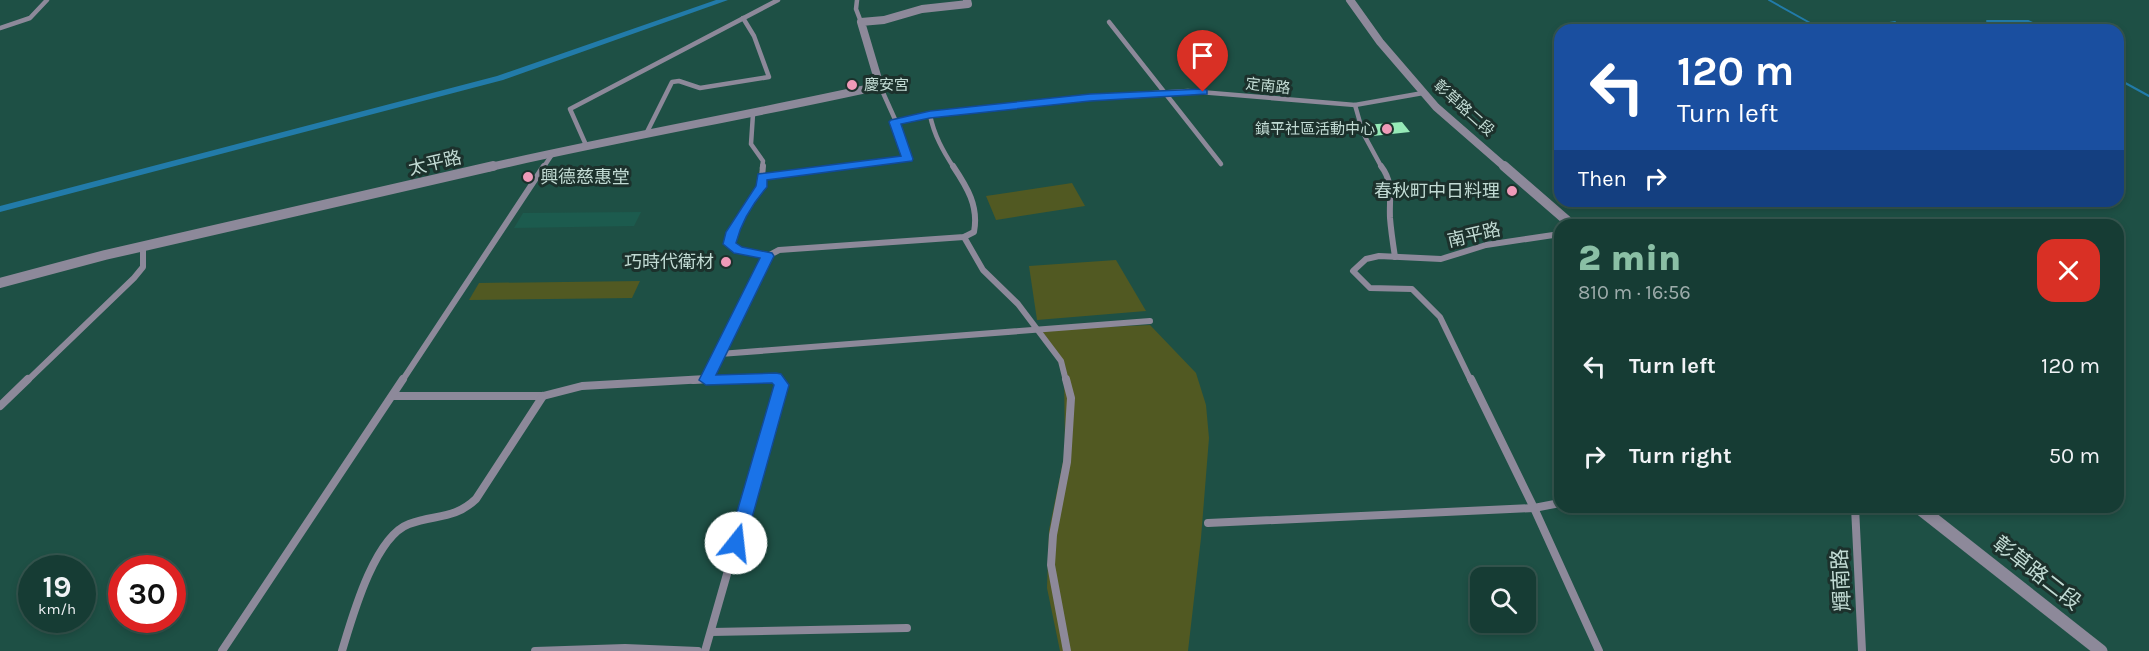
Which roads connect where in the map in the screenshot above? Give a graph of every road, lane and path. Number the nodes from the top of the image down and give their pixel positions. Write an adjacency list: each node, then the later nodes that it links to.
1 (47, 0): 9 (street)
2 (778, 0): 6 (street)
3 (857, 0): 7 (street)
4 (1350, 0): 12 (street, 彰草路二段)
5 (968, 2): 7 (street)
6 (743, 18): 17 (street); 18 (street)
7 (861, 22): 10 (street)
8 (1109, 22): 11 (street)
9 (0, 28)
10 (880, 86): 14 (street, 太平路); 16 (street)
11 (1167, 93): 13 (street, 定南路); 15 (street, 定南路); 20 (street)
12 (1423, 93): 13 (street, 定南路); 22 (street, 彰草路二段)
13 (1355, 105): 27 (street)
14 (753, 114): 17 (street, 太平路); 21 (street)
15 (930, 115): 16 (street, 定南路); 24 (street)
16 (894, 122): 21 (street)
17 (646, 134): 18 (street, 太平路)
18 (586, 145): 19 (street, 太平路)
19 (553, 152): 25 (street, 太平路); 33 (street)
20 (1221, 164)
21 (762, 177): 26 (street)
22 (1565, 219)
23 (1554, 235): 27 (street, 南平路)
24 (964, 237): 26 (street); 30 (street)
25 (143, 246): 28 (street, 太平路); 35 (street)
26 (768, 256): 31 (street)
27 (1395, 258): 37 (street, 南平路)
28 (0, 283)
29 (1150, 321): 30 (street)
30 (1038, 329): 31 (street); 48 (street)
31 (720, 354): 32 (street)
32 (706, 380): 34 (street); 42 (street)
33 (393, 396): 34 (street); 43 (street)
34 (543, 396): 44 (street)
35 (0, 406)
36 (1554, 504): 37 (street)
37 (1534, 508): 40 (street); 49 (street)
38 (1855, 513): 50 (street, 輝南路)
39 (1926, 513): 51 (street, 彰草路二段)
40 (1208, 523)
41 (907, 628): 42 (street)
42 (711, 632): 47 (street)
43 (222, 651)
44 (342, 651)
45 (535, 651): 46 (street)
46 (698, 651)
47 (705, 651)
48 (1067, 651)
49 (1599, 651)
50 (1862, 651)
51 (2101, 651)

